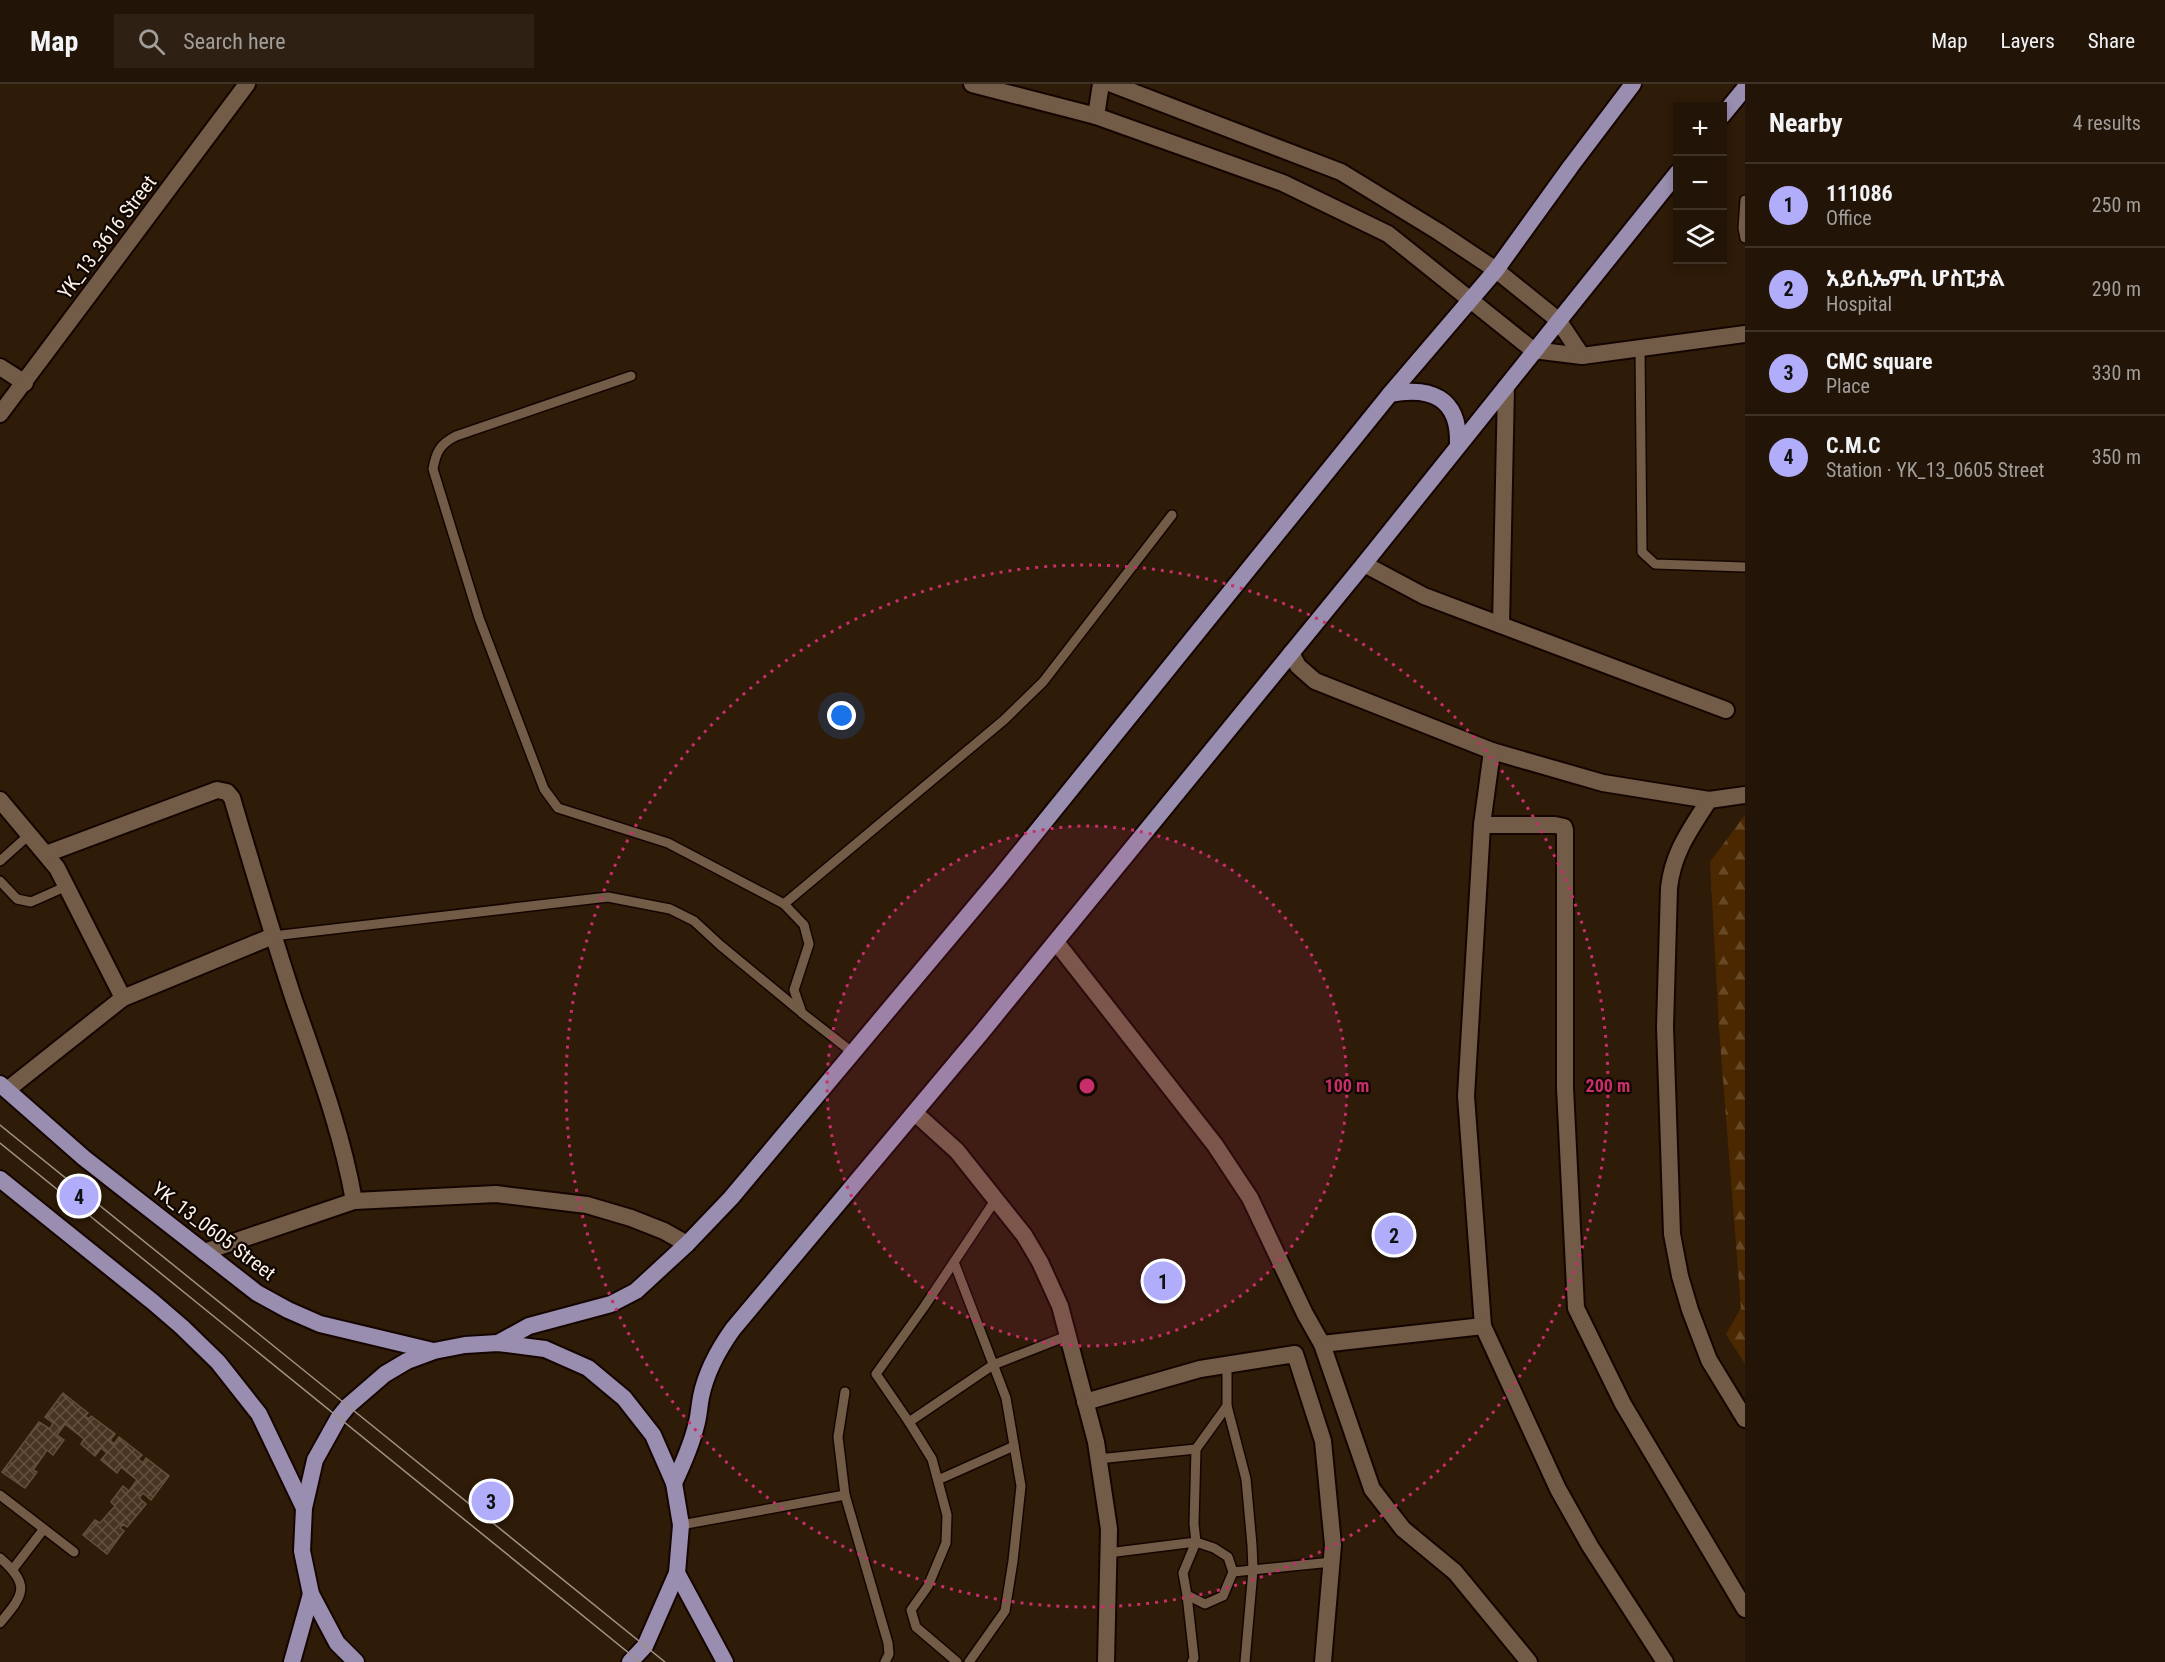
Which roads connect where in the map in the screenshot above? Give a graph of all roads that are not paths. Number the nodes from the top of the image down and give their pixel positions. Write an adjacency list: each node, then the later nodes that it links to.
1 (247, 84): 21 (street, YK_13_3616 Street)
2 (972, 84): 8 (street)
3 (1101, 84): 8 (street)
4 (1112, 84): 12 (street)
5 (1633, 84): 12 (main road)
6 (1745, 88): 7 (main road)
7 (1727, 110)
8 (1096, 116): 13 (street)
9 (1673, 177): 14 (main road)
10 (1745, 200): 11 (lane)
11 (1745, 238)
12 (1496, 270): 13 (main road); 14 (street)
13 (1471, 300): 17 (street); 23 (main road)
14 (1558, 320): 17 (main road); 18 (street)
15 (1745, 334): 16 (street)
16 (1640, 349): 18 (street); 28 (lane)
17 (1533, 350): 18 (street); 22 (main road)
18 (1582, 356)
19 (0, 367): 21 (street)
20 (631, 376): 42 (lane)
21 (25, 383): 24 (street, YK_13_3616 Street)
22 (1506, 387): 25 (main road); 29 (street)
23 (1390, 394): 25 (main road); 47 (main road)
24 (0, 414)
25 (1458, 443): 27 (main road)
26 (1172, 514): 42 (lane)
27 (1364, 564): 29 (street); 30 (main road)
28 (1745, 567)
29 (1501, 625): 31 (street)
30 (1291, 653): 32 (street); 44 (main road)
31 (1726, 710)
32 (1492, 751): 35 (street); 36 (street)
33 (1745, 795): 35 (street)
34 (0, 800): 37 (street)
35 (1709, 800): 64 (street)
36 (1482, 825): 56 (street); 90 (street)
37 (29, 835): 38 (street); 39 (lane)
38 (46, 854): 41 (street); 43 (street)
39 (0, 861)
40 (0, 881): 41 (lane)
41 (67, 886): 45 (street)
42 (784, 904): 46 (lane)
43 (273, 936): 45 (street); 46 (lane); 52 (street)
44 (1056, 942): 49 (main road); 59 (street)
45 (123, 998): 48 (street)
46 (802, 1013): 47 (lane)
47 (852, 1052): 53 (main road)
48 (3, 1087): 54 (main road, YK_13_0605 Street)
49 (915, 1113): 51 (street); 73 (main road)
50 (0, 1179): 76 (main road)
51 (996, 1199): 55 (lane); 57 (street)
52 (354, 1202): 53 (street); 54 (street)
53 (687, 1244): 58 (main road)
54 (204, 1252): 60 (main road, YK_13_0605 Street)
55 (954, 1262): 62 (lane); 68 (lane)
56 (1483, 1326): 59 (street); 104 (street)
57 (1067, 1336): 62 (lane); 65 (street)
58 (498, 1343): 60 (main road); 73 (main road)
59 (1322, 1344): 103 (street)
60 (434, 1352): 76 (main road)
61 (1227, 1364): 65 (street); 66 (lane); 83 (street)
62 (993, 1365): 68 (lane); 69 (lane)
63 (844, 1392): 75 (lane)
64 (1739, 1398): 67 (street)
65 (1084, 1402): 71 (street)
66 (1227, 1406): 70 (lane); 85 (lane)
67 (1745, 1419)
68 (909, 1422): 72 (lane)
69 (1014, 1446): 72 (lane); 98 (lane)
70 (1196, 1449): 71 (lane); 79 (lane)
71 (1098, 1459): 81 (street)
72 (938, 1480): 97 (lane)
73 (674, 1483): 77 (main road)
74 (0, 1495): 78 (lane)
75 (845, 1495): 77 (lane); 96 (lane)
76 (304, 1508): 88 (main road)
77 (681, 1525): 87 (main road)
78 (43, 1530): 80 (lane); 84 (lane)
79 (1196, 1542): 81 (lane); 86 (lane); 89 (lane)
80 (74, 1552)
81 (1108, 1553): 99 (street)
82 (0, 1558): 84 (lane)
83 (1332, 1562): 85 (lane); 102 (street)
84 (13, 1569): 91 (lane)
85 (1253, 1570): 86 (lane); 101 (lane)
86 (1233, 1572): 89 (lane)
87 (677, 1573): 94 (main road); 95 (main road)
88 (311, 1593): 92 (main road); 93 (main road)
89 (1187, 1595): 100 (lane)
90 (1745, 1609)
91 (0, 1623)
92 (292, 1662)
93 (356, 1662)
94 (630, 1662)
95 (725, 1662)
96 (885, 1662)
97 (957, 1662)
98 (969, 1662)
99 (1106, 1662)
100 (1191, 1662)
101 (1245, 1662)
102 (1323, 1662)
103 (1529, 1662)
104 (1665, 1662)

